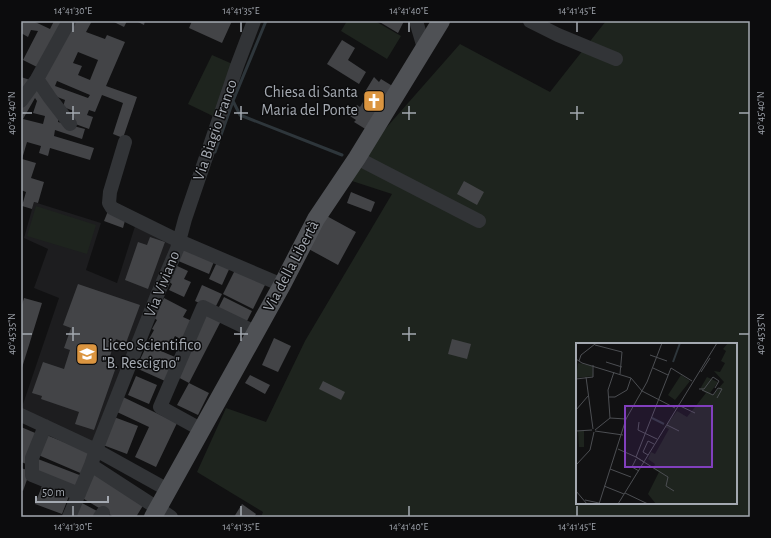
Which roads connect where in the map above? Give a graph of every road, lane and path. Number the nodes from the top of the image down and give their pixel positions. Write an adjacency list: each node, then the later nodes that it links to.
1 (69, 21): 6 (street)
2 (254, 21): 12 (street, Via Biagio Franco)
3 (530, 21): 5 (street)
4 (426, 31): 10 (main road, Via della Libertà)
5 (616, 59)
6 (38, 79): 7 (street); 8 (street)
7 (21, 101)
8 (70, 124)
9 (124, 142): 12 (street)
10 (357, 158): 11 (street); 13 (main road, Via della Libertà)
11 (479, 221)
12 (179, 241): 13 (street); 18 (street, Via Viviano)
13 (282, 285): 14 (main road, Via della Libertà)
14 (255, 332): 17 (main road, Via della Libertà); 17 (street)
15 (21, 414): 16 (street)
16 (45, 426): 18 (street); 21 (street)
17 (202, 430): 20 (main road, Via della Libertà)
18 (96, 450): 19 (street, Via Viviano); 20 (street)
19 (91, 465): 21 (street); 22 (street)
20 (168, 490): 22 (main road, Via della Libertà)
21 (79, 494): 23 (street)
22 (161, 514)
23 (69, 517)

